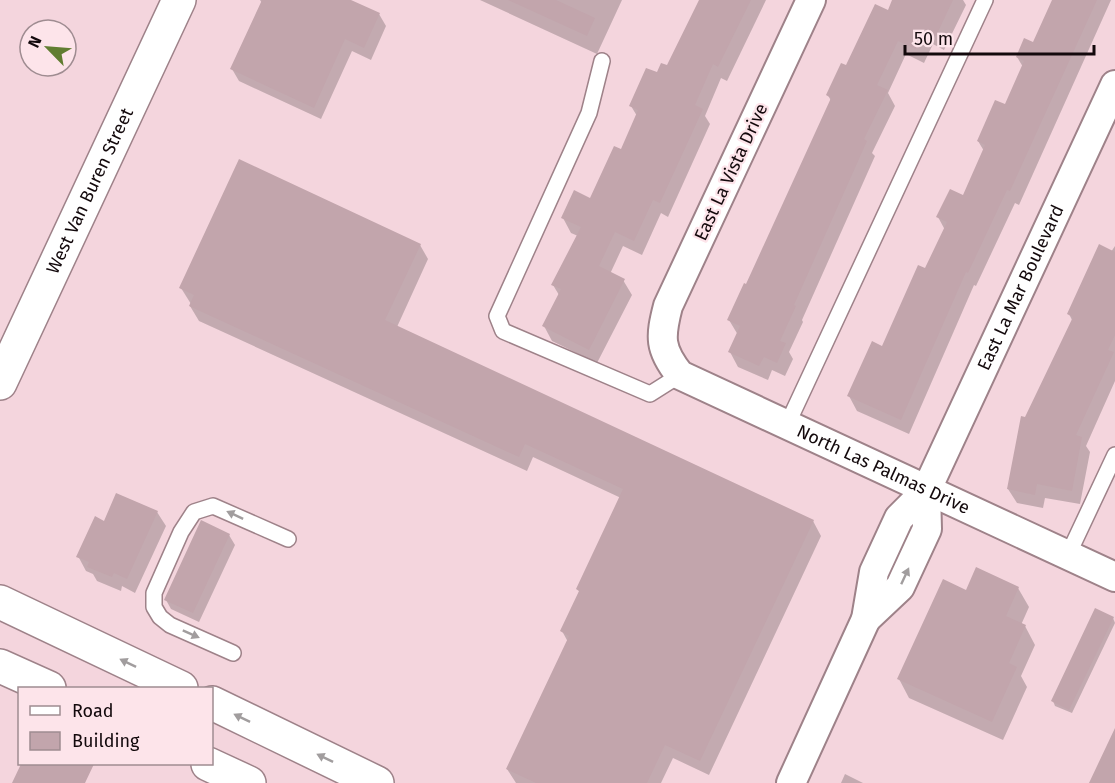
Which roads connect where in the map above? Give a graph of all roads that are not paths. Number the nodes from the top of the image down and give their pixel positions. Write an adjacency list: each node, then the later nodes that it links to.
1 (179, 0): 7 (main road, West Van Buren Street)
2 (811, 0): 6 (street, East La Vista Drive)
3 (985, 0): 8 (lane)
4 (602, 61): 6 (lane)
5 (1115, 85): 10 (street, East La Mar Boulevard)
6 (680, 375): 8 (street, North Las Palmas Drive)
7 (0, 383)
8 (788, 425): 10 (street, North Las Palmas Drive)
9 (1115, 455): 12 (lane)
10 (926, 491): 12 (street, North Las Palmas Drive); 23 (street, East La Mar Boulevard)
11 (288, 539): 15 (lane, one-way to 15)
12 (1068, 555): 13 (street, North Las Palmas Drive)
13 (1115, 577)
14 (0, 602): 18 (main road, one-way to 14)
15 (234, 653)
16 (0, 666): 17 (main road)
17 (47, 687)
18 (179, 687)
19 (213, 703): 22 (main road, one-way to 19)
20 (210, 765): 21 (main road)
21 (249, 783)
22 (377, 783)
23 (791, 783)

